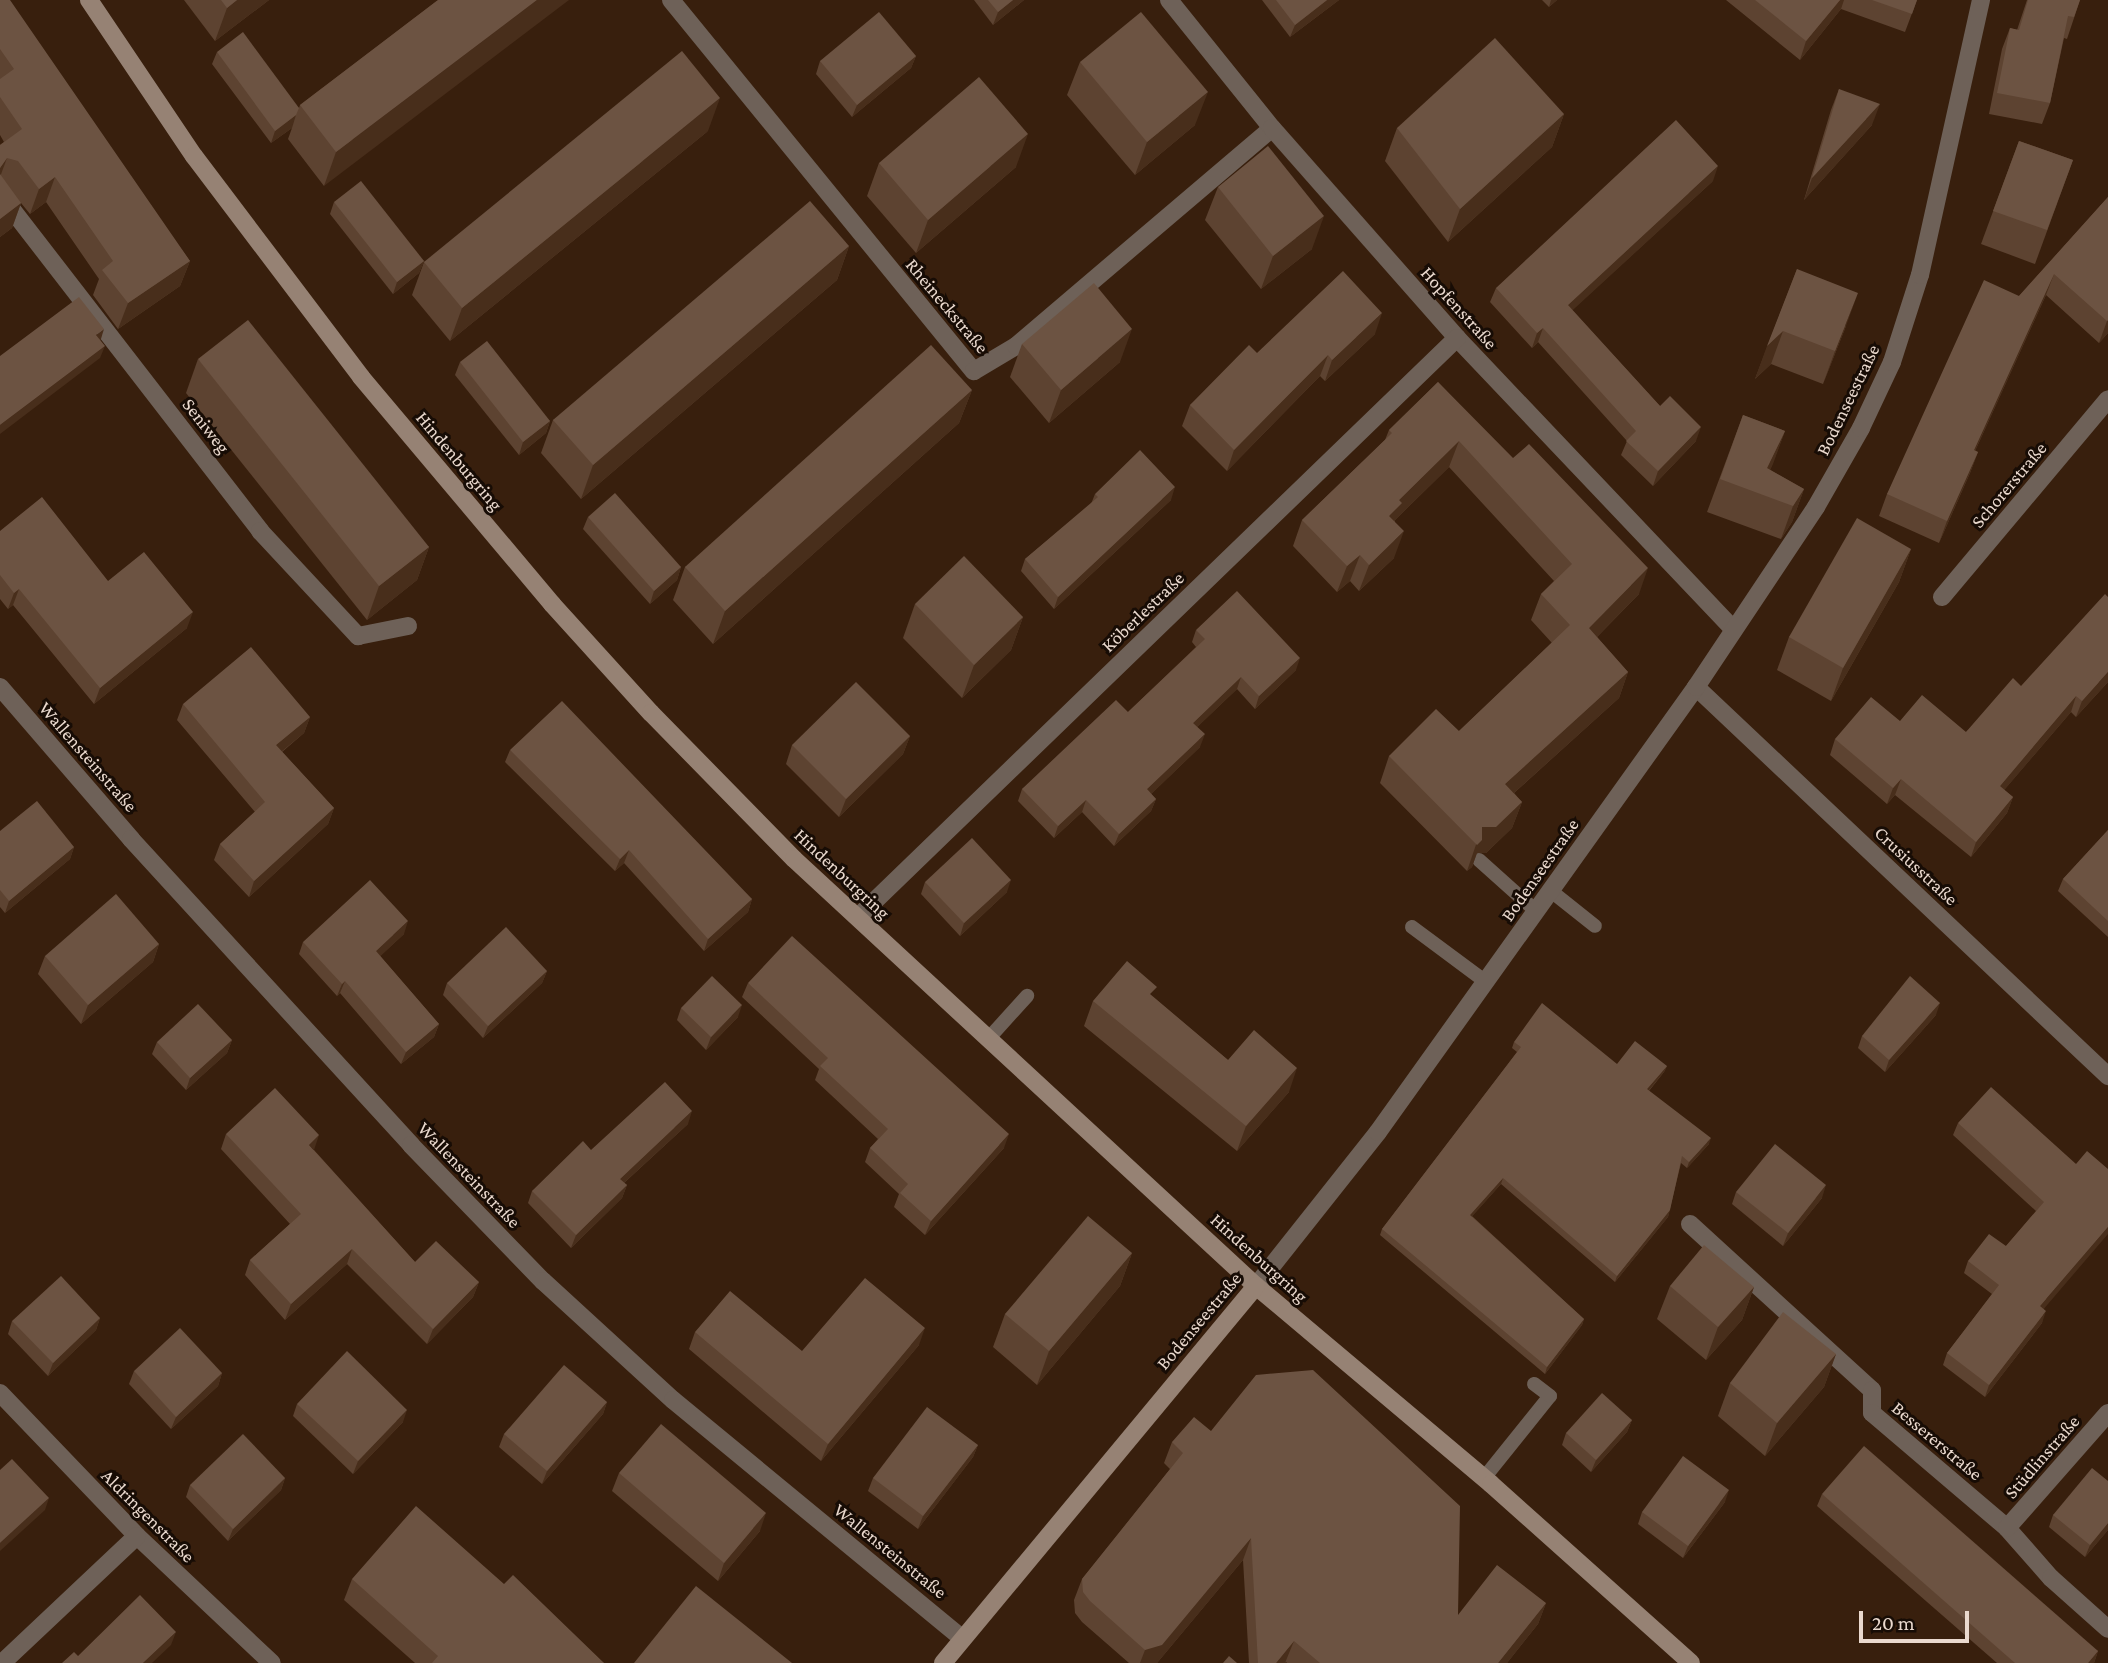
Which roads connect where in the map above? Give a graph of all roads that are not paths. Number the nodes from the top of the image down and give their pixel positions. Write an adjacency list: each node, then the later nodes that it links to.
1 (89, 0): 17 (main road, Hindenburgring)
2 (671, 0): 5 (street, Rheineckstraße)
3 (1169, 0): 5 (street, Hopfenstraße)
4 (1981, 0): 11 (street, Bodenseestraße)
5 (1272, 128): 7 (street, Hopfenstraße)
6 (0, 194): 10 (street, Seniweg)
7 (1457, 338): 11 (street, Hopfenstraße); 17 (street, Köberlestraße)
8 (2108, 399): 9 (street, Schorerstraße)
9 (1942, 597)
10 (408, 626)
11 (1734, 630): 13 (street, Bodenseestraße)
12 (0, 687): 33 (street, Wallensteinstraße)
13 (1696, 687): 15 (street, Bodenseestraße); 23 (street, Crusiusstraße)
14 (1479, 860): 16 (lane)
15 (1551, 891): 16 (street, Bodenseestraße); 18 (lane)
16 (1536, 911): 20 (street, Bodenseestraße)
17 (858, 917): 22 (main road, Hindenburgring)
18 (1595, 926)
19 (1412, 927): 20 (lane)
20 (1486, 982): 25 (street, Bodenseestraße)
21 (1027, 996): 22 (lane)
22 (989, 1038): 25 (main road, Hindenburgring)
23 (2108, 1076)
24 (1690, 1224): 30 (street, Bessererstraße)
25 (1256, 1286): 29 (main road, Hindenburgring); 33 (main road, Bodenseestraße)
26 (1534, 1384): 29 (lane)
27 (0, 1393): 31 (street, Aldringenstraße)
28 (2108, 1413): 30 (street, Stüdlinstraße)
29 (1484, 1478): 37 (main road, Hindenburgring)
30 (2007, 1528): 32 (street, Bessererstraße)
31 (137, 1536): 35 (street); 36 (street, Aldringenstraße)
32 (2108, 1629)
33 (962, 1638): 34 (main road, Bodenseestraße)
34 (944, 1662)
35 (2, 1663)
36 (272, 1663)
37 (1691, 1663)

